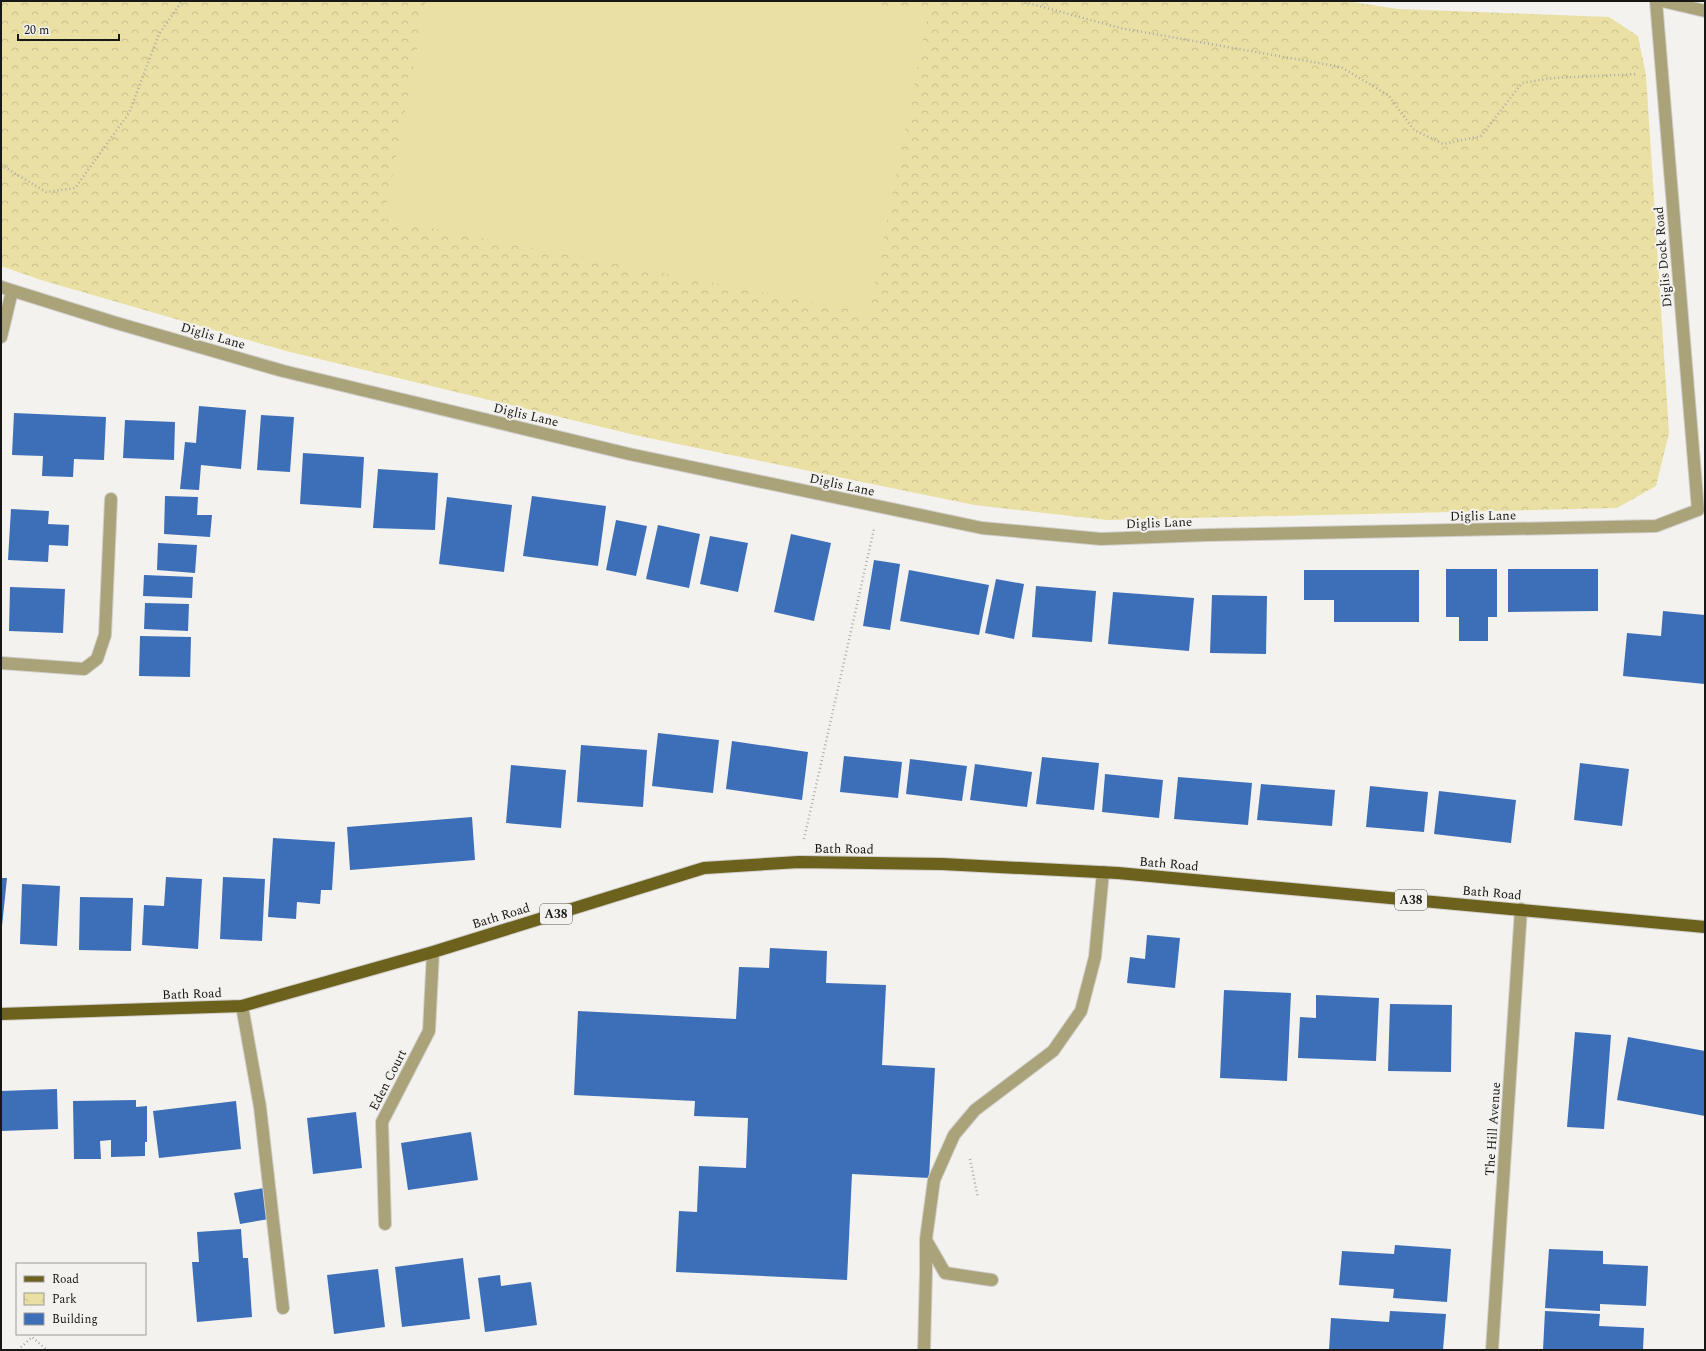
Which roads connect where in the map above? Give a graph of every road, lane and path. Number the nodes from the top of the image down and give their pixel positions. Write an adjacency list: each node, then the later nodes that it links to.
1 (182, 1): 7 (path)
2 (1021, 1): 6 (path)
3 (1656, 1): 6 (street, Diglis Dock Road)
4 (1662, 1): 5 (street)
5 (1705, 11)
6 (1662, 72): 12 (street, Diglis Dock Road)
7 (1, 165)
8 (6, 289): 9 (street); 11 (street, Diglis Lane)
9 (1, 337)
10 (111, 498): 13 (street)
11 (879, 507): 12 (street, Diglis Lane); 14 (path)
12 (1701, 512)
13 (1, 663)
14 (799, 862): 15 (main road, Bath Road / A38); 18 (main road, Bath Road / A38)
15 (1103, 872): 16 (main road, Bath Road / A38); 22 (street)
16 (1521, 909): 17 (main road, Bath Road / A38); 28 (street, The Hill Avenue)
17 (1705, 927)
18 (433, 952): 19 (main road, Bath Road / A38); 21 (street, Eden Court)
19 (242, 1006): 20 (main road, Bath Road / A38); 24 (street)
20 (1, 1014)
21 (385, 1224)
22 (926, 1239): 23 (street); 27 (street)
23 (992, 1280)
24 (283, 1308)
25 (18, 1350): 26 (path)
26 (47, 1350)
27 (924, 1350)
28 (1492, 1350)

